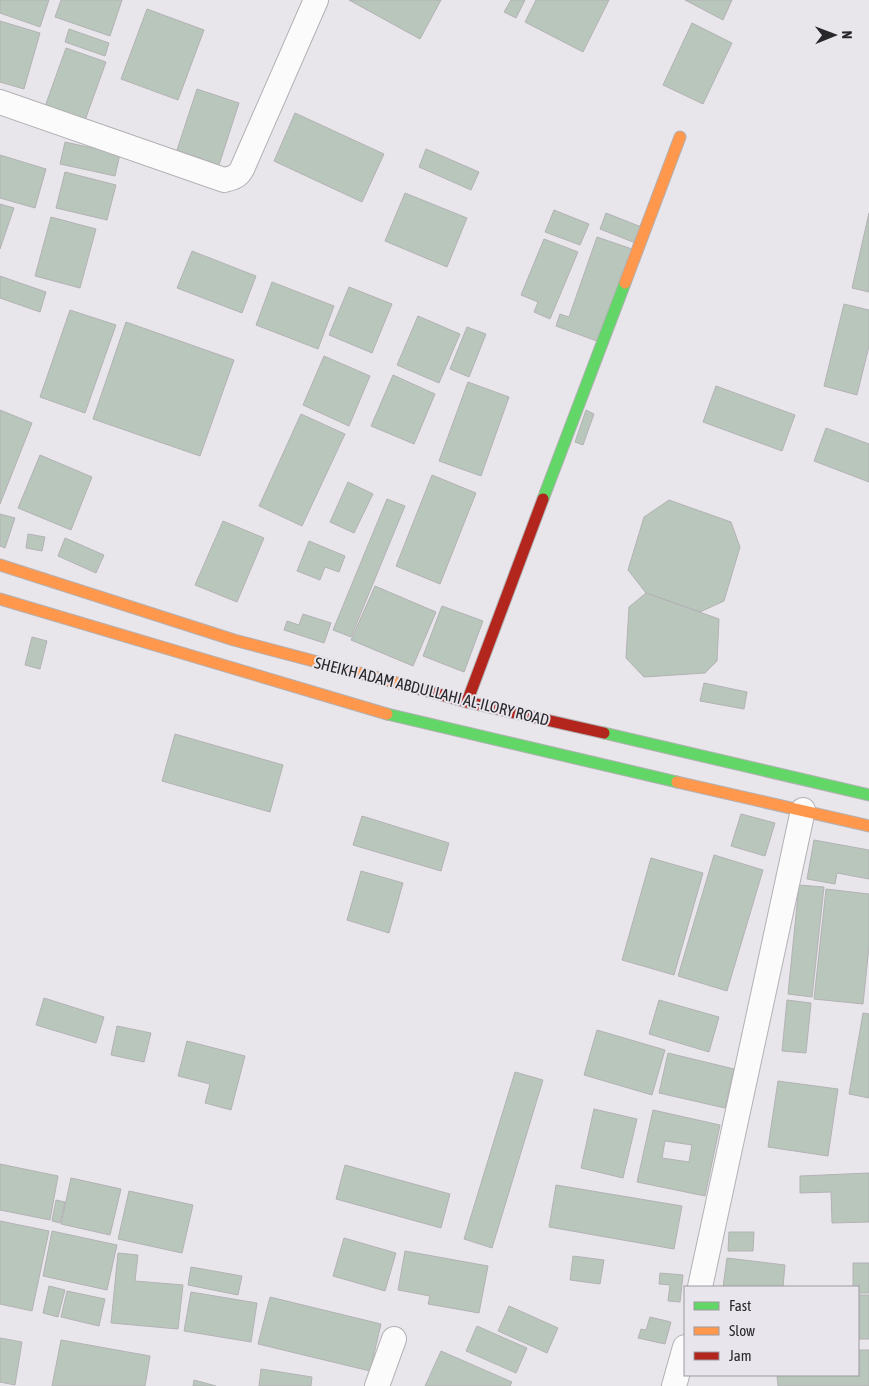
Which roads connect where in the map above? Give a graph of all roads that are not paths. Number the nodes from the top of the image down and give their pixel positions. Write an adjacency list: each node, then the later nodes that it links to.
1 (316, 0): 2 (street)
2 (0, 102)
3 (680, 137): 6 (street)
4 (0, 565): 6 (street, SHEIKH ADAM ABDULLAHI AL-ILORY ROAD)
5 (0, 599): 8 (street, SHEIKH ADAM ABDULLAHI AL-ILORY ROAD)
6 (467, 702): 7 (street, SHEIKH ADAM ABDULLAHI AL-ILORY ROAD)
7 (869, 795)
8 (803, 810): 9 (street, SHEIKH ADAM ABDULLAHI AL-ILORY ROAD); 10 (street)
9 (869, 826)
10 (700, 1286)
11 (394, 1339): 13 (street)
12 (684, 1351): 14 (street)
13 (377, 1386)
14 (674, 1386)

